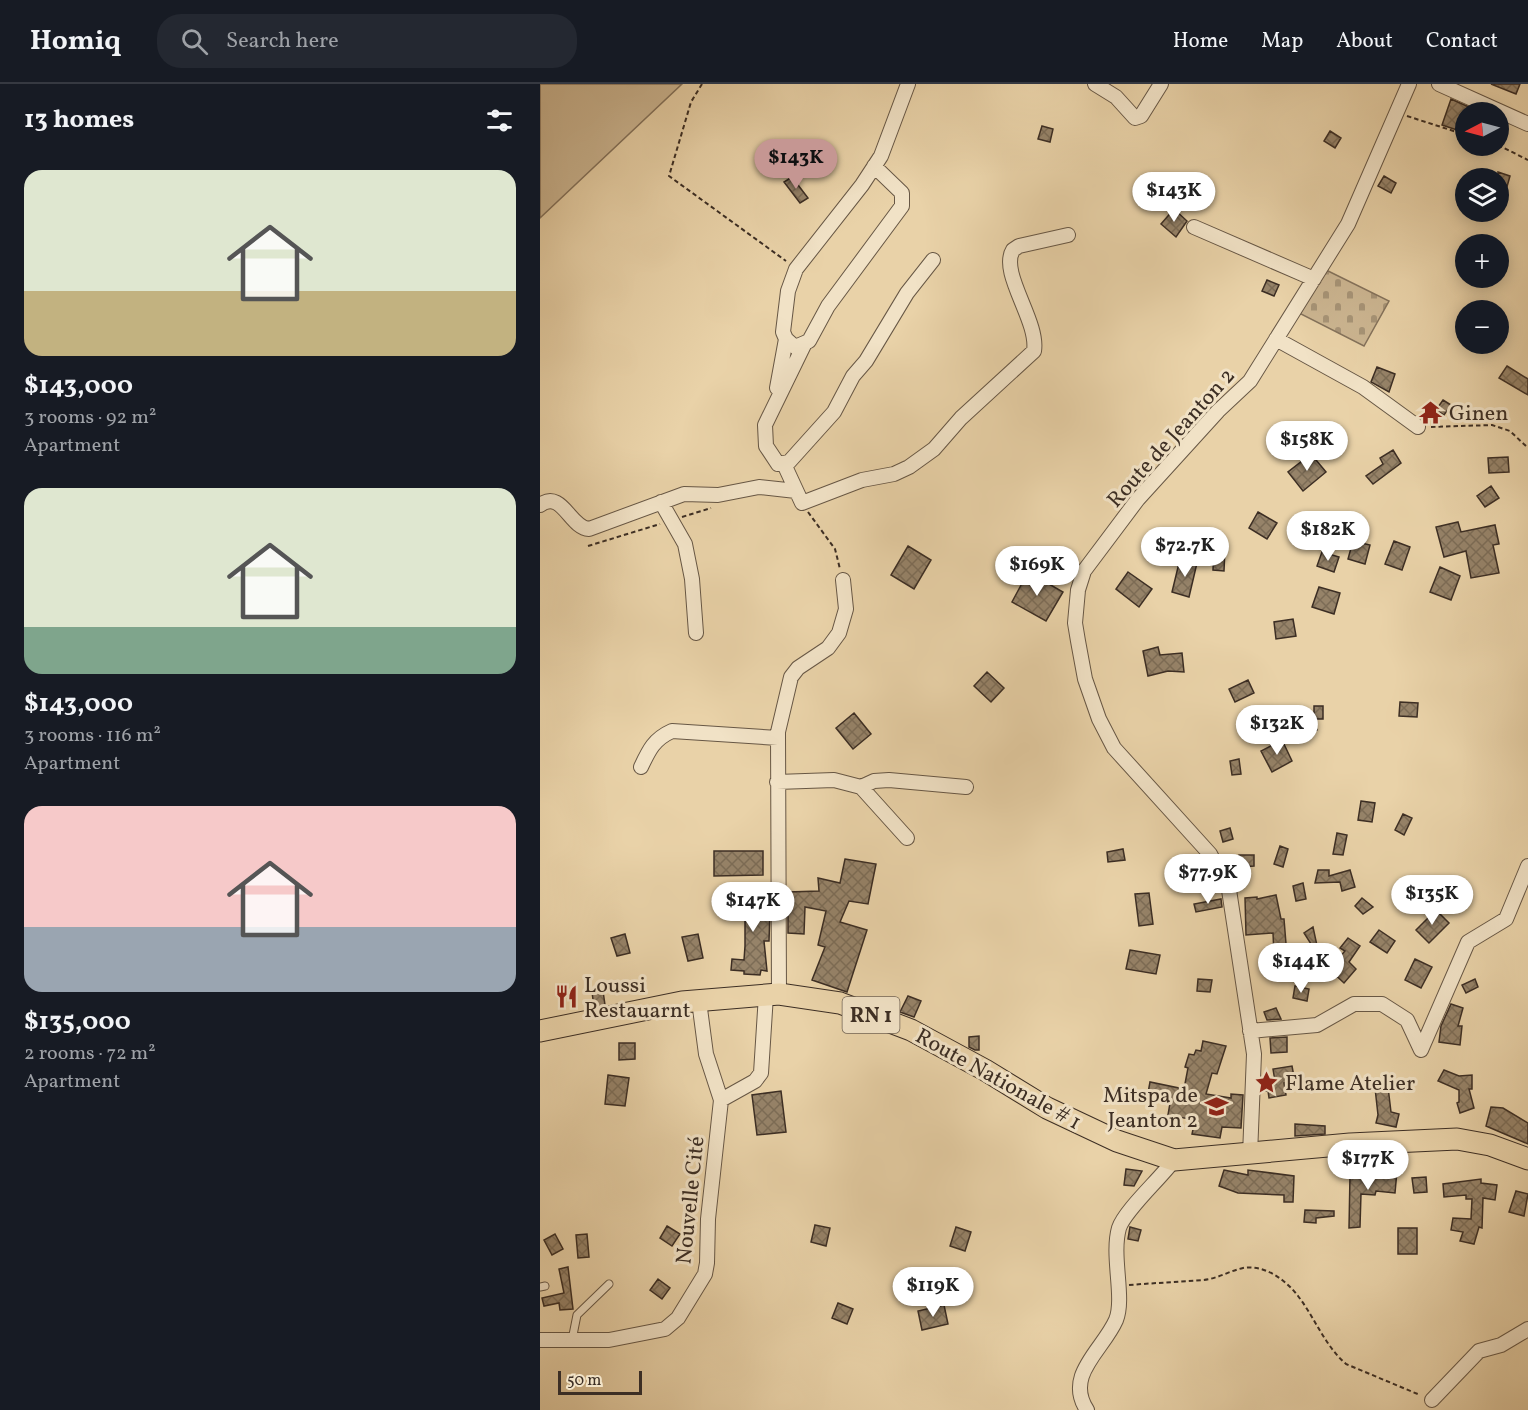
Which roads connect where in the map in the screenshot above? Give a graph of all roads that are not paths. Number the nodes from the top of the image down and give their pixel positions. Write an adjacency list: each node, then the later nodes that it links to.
1 (908, 84): 7 (street)
2 (1095, 84): 3 (street)
3 (1161, 84)
4 (1409, 84): 11 (street, Route de Jeanton 2)
5 (1439, 84): 6 (street)
6 (1528, 124)
7 (874, 166): 12 (street); 14 (street)
8 (1194, 227): 11 (street)
9 (1068, 235): 18 (street)
10 (933, 260): 17 (street)
11 (1314, 279): 13 (street, Route de Jeanton 2)
12 (786, 339): 14 (street); 15 (street)
13 (1276, 339): 16 (street); 33 (street, Route de Jeanton 2)
14 (804, 345): 15 (street)
15 (769, 416): 17 (street)
16 (1418, 427)
17 (784, 464): 18 (street)
18 (799, 497): 19 (street)
19 (661, 502): 20 (street); 22 (street)
20 (540, 505)
21 (843, 580): 23 (street)
22 (696, 633)
23 (778, 738): 24 (street); 25 (street)
24 (641, 767)
25 (777, 782): 26 (street); 30 (street)
26 (861, 787): 27 (street); 28 (street)
27 (966, 787)
28 (907, 838)
29 (1528, 866): 33 (street)
30 (772, 994): 31 (main road, Route Nationale # 1 / RN 1); 34 (street); 37 (main road, Route Nationale # 1 / RN 1)
31 (699, 1001): 32 (main road, Route Nationale # 1 / RN 1); 34 (street)
32 (540, 1031)
33 (1250, 1031): 35 (street, Route de Jeanton 2)
34 (721, 1100): 41 (street, Nouvelle Cité)
35 (1250, 1155): 36 (main road, Route Nationale # 1 / RN 1); 37 (main road, Route Nationale # 1 / RN 1)
36 (1528, 1159)
37 (1174, 1160): 43 (street)
38 (609, 1284): 41 (lane)
39 (1528, 1329): 42 (street)
40 (540, 1340): 41 (street, Nouvelle Cité)
41 (572, 1341)
42 (1432, 1400)
43 (1087, 1410)

